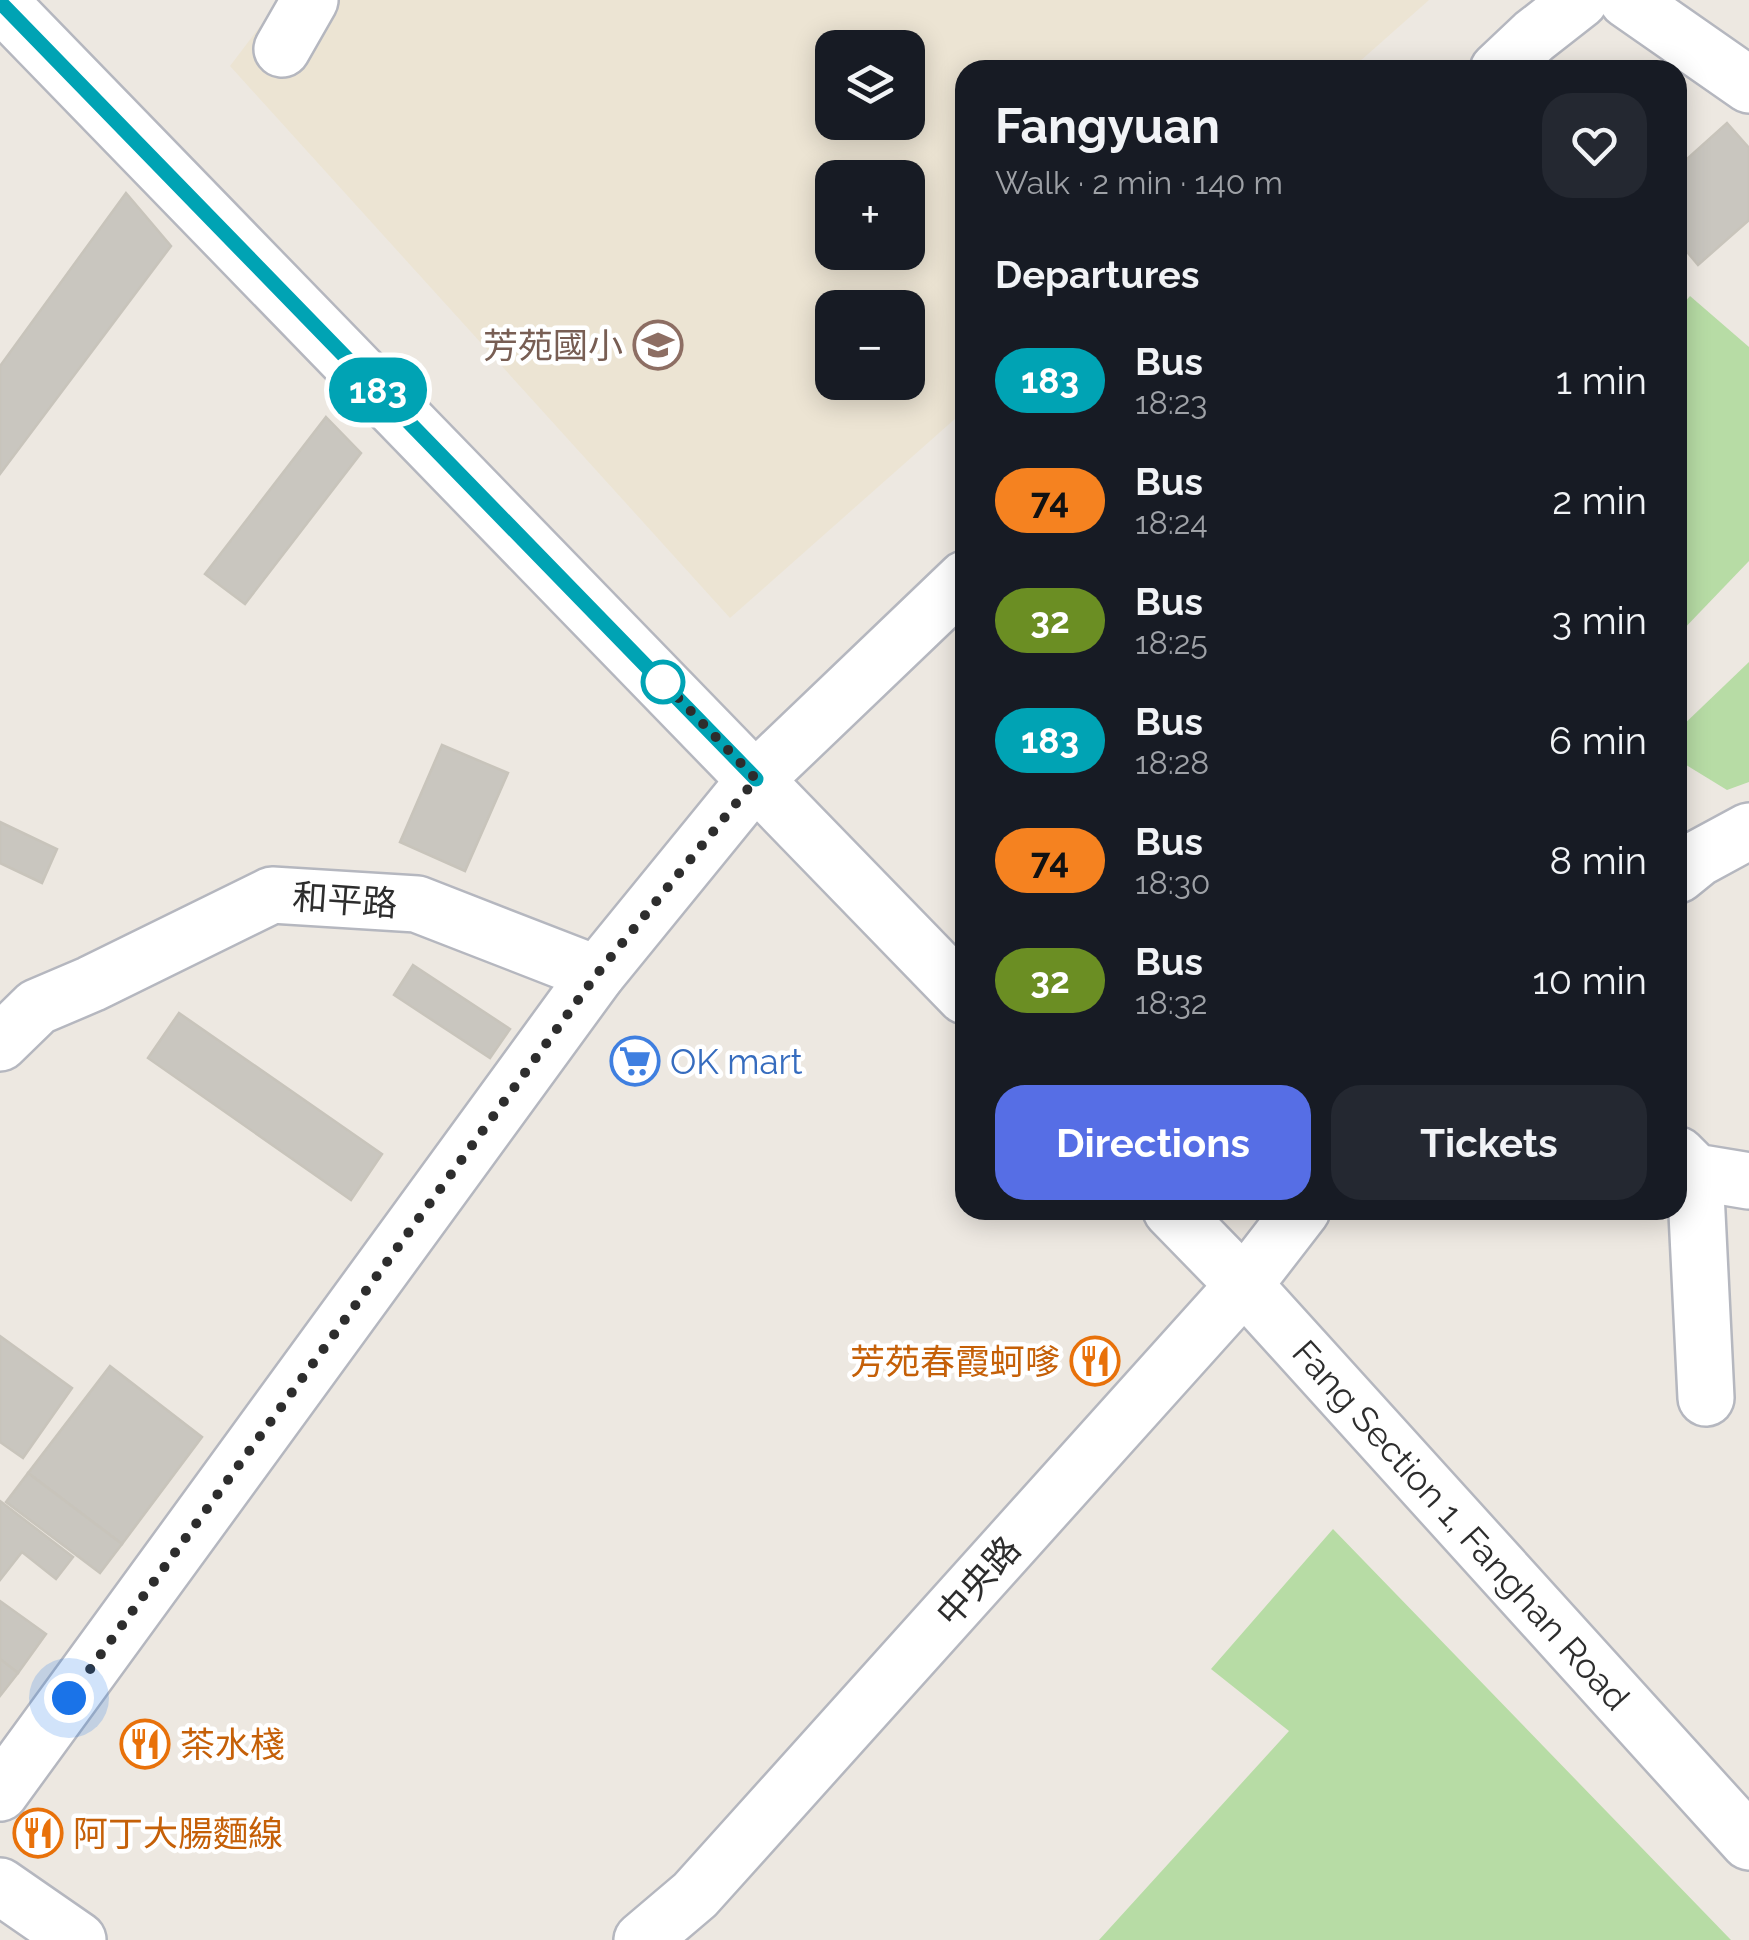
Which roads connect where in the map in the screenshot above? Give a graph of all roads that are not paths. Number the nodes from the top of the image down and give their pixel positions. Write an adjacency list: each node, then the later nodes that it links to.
1 (310, 0): 5 (street)
2 (1580, 0): 6 (street)
3 (1627, 0): 7 (street)
4 (0, 2): 9 (street)
5 (282, 49)
6 (1509, 60)
7 (1749, 85)
8 (955, 590): 9 (street)
9 (756, 779): 12 (street); 13 (street)
10 (1749, 831): 11 (street)
11 (1687, 868)
12 (597, 974): 14 (street, 和平路); 22 (street)
13 (955, 986)
14 (12, 1012)
15 (1687, 1164): 17 (street)
16 (1687, 1176): 21 (street)
17 (1749, 1180)
18 (1181, 1220): 20 (street, Fang Section 1, Fanghan Road)
19 (1294, 1220): 20 (street, 中央路)
20 (1244, 1286): 23 (street, Fang Section 1, Fanghan Road); 26 (street, 中央路)
21 (1706, 1398)
22 (0, 1793)
23 (1749, 1842)
24 (0, 1886): 25 (street)
25 (78, 1940)
26 (642, 1940)

